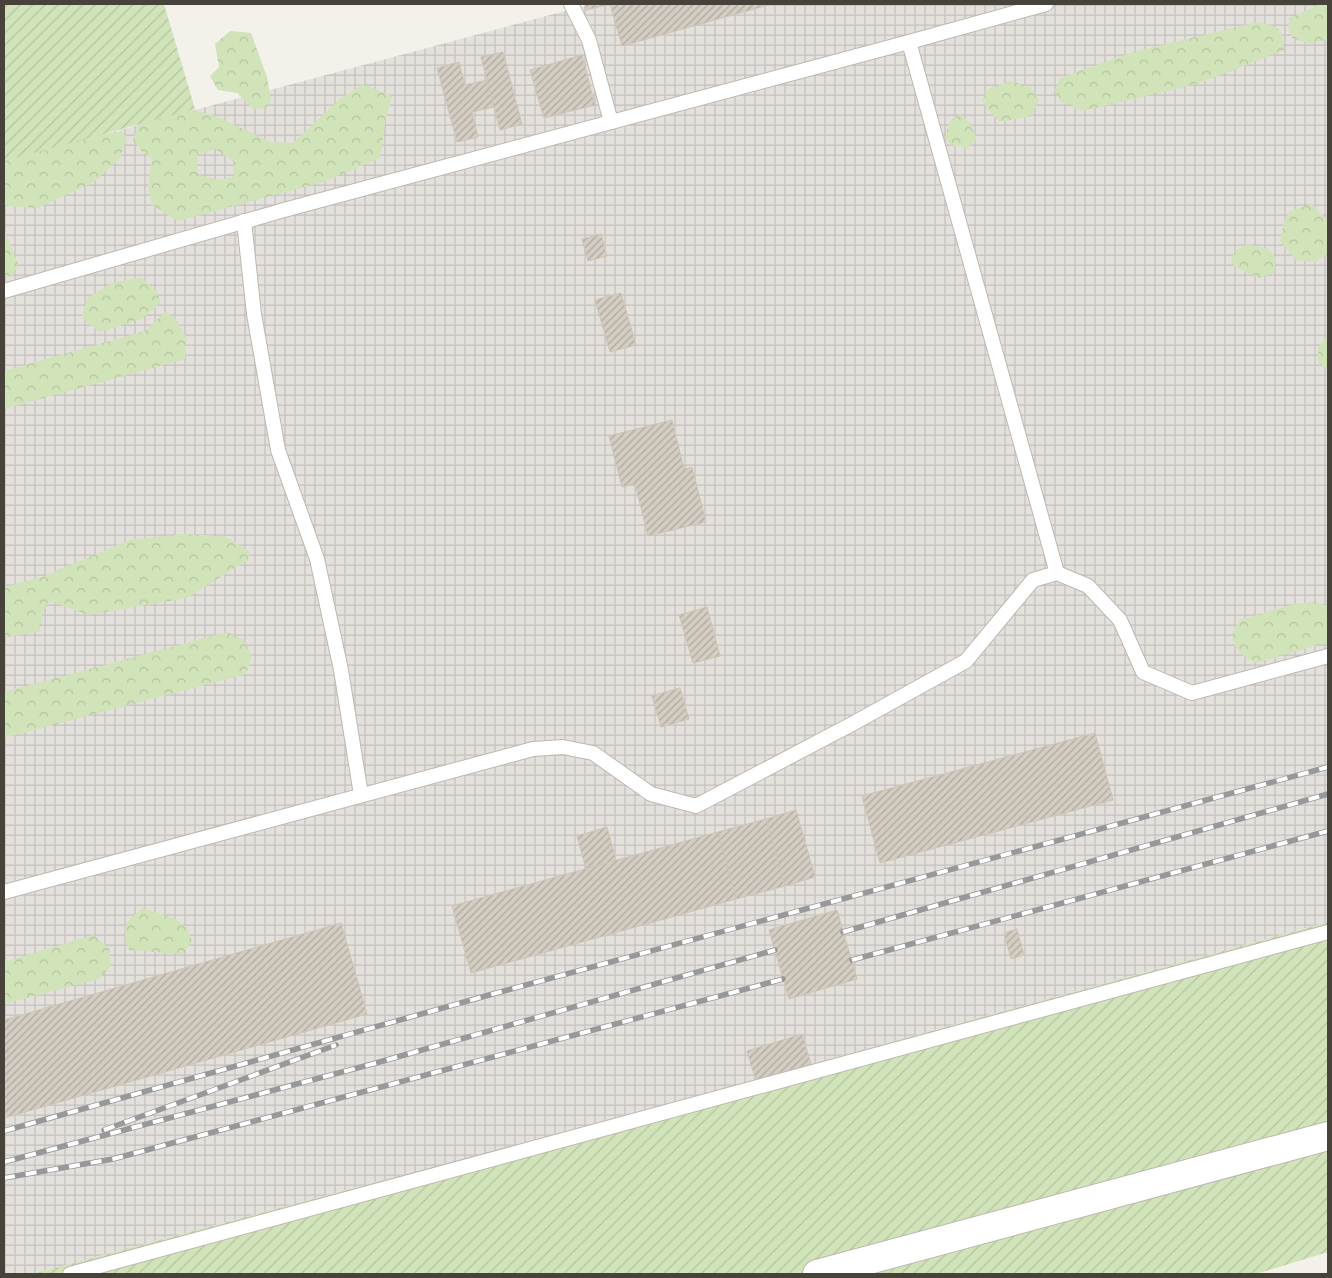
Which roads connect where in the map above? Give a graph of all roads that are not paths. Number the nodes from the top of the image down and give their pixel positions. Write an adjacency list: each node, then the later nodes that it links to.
1 (571, 4): 4 (lane)
2 (1046, 4): 3 (lane)
3 (909, 42): 4 (lane); 7 (lane)
4 (611, 122): 5 (lane)
5 (244, 221): 6 (lane); 9 (lane)
6 (4, 291)
7 (1057, 573): 8 (lane); 9 (lane)
8 (1328, 656)
9 (361, 795): 10 (lane)
10 (4, 892)
11 (1328, 932): 13 (lane)
12 (1328, 1136): 14 (street)
13 (70, 1274)
14 (816, 1274)

